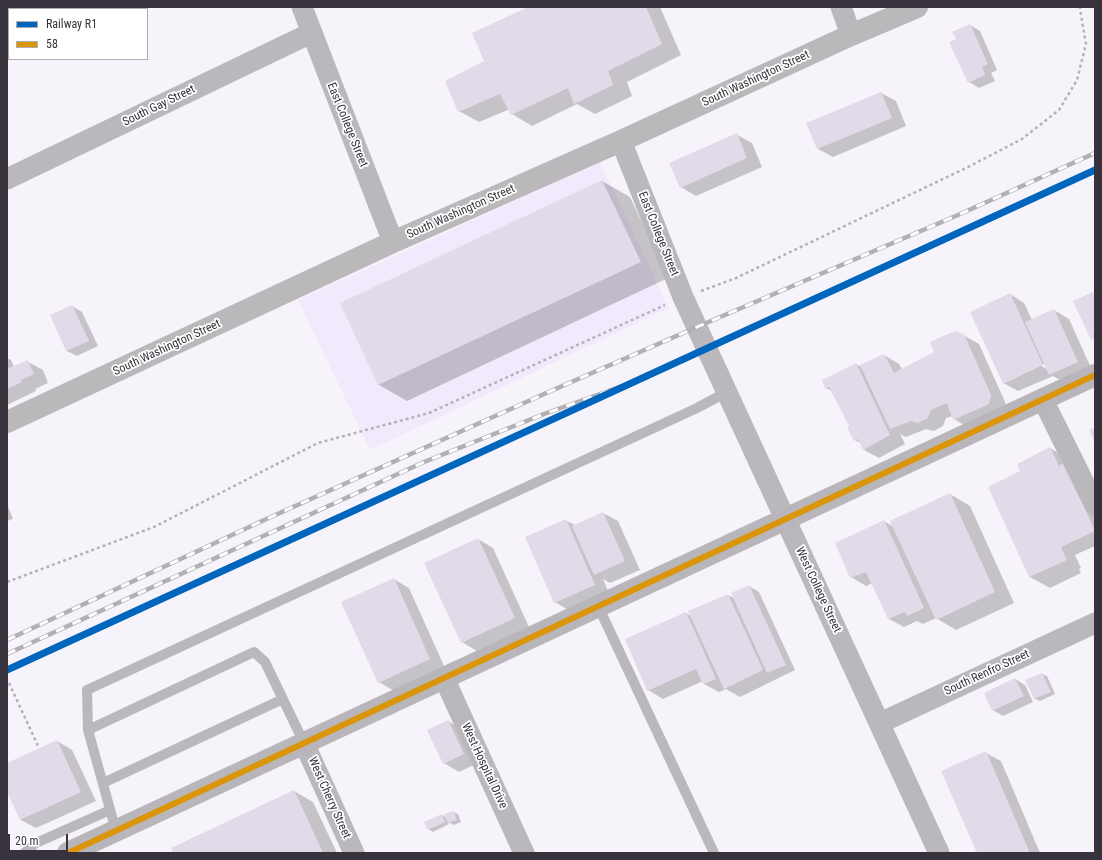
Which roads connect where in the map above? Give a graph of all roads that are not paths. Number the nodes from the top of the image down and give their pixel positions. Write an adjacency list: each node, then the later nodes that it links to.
1 (302, 7): 4 (street, East College Street)
2 (841, 7): 5 (street)
3 (917, 7): 5 (street, South Washington Street)
4 (311, 33): 7 (street, South Gay Street); 8 (street, East College Street)
5 (851, 35): 6 (street, South Washington Street)
6 (620, 141): 8 (street, South Washington Street); 9 (street, East College Street)
7 (7, 178)
8 (394, 242): 13 (street, South Washington Street)
9 (697, 327): 11 (street, West College Street)
10 (1095, 375): 12 (highway)
11 (728, 392): 15 (street, West College Street); 21 (lane)
12 (1043, 400): 14 (street); 15 (highway)
13 (7, 422)
14 (1095, 505)
15 (786, 519): 16 (highway); 20 (street, West College Street)
16 (598, 606): 18 (highway); 30 (lane)
17 (1095, 623): 20 (street, South Renfro Street)
18 (444, 678): 22 (highway); 29 (street, West Hospital Drive)
19 (283, 699): 21 (lane); 22 (lane); 23 (lane)
20 (880, 724): 31 (street, West College Street)
21 (88, 730): 23 (lane)
22 (304, 743): 25 (highway); 28 (street, West Cherry Street)
23 (102, 783): 24 (lane)
24 (110, 810): 25 (lane); 26 (lane)
25 (116, 831): 27 (highway)
26 (24, 853)
27 (68, 853)
28 (354, 853)
29 (524, 853)
30 (714, 853)
31 (939, 853)

